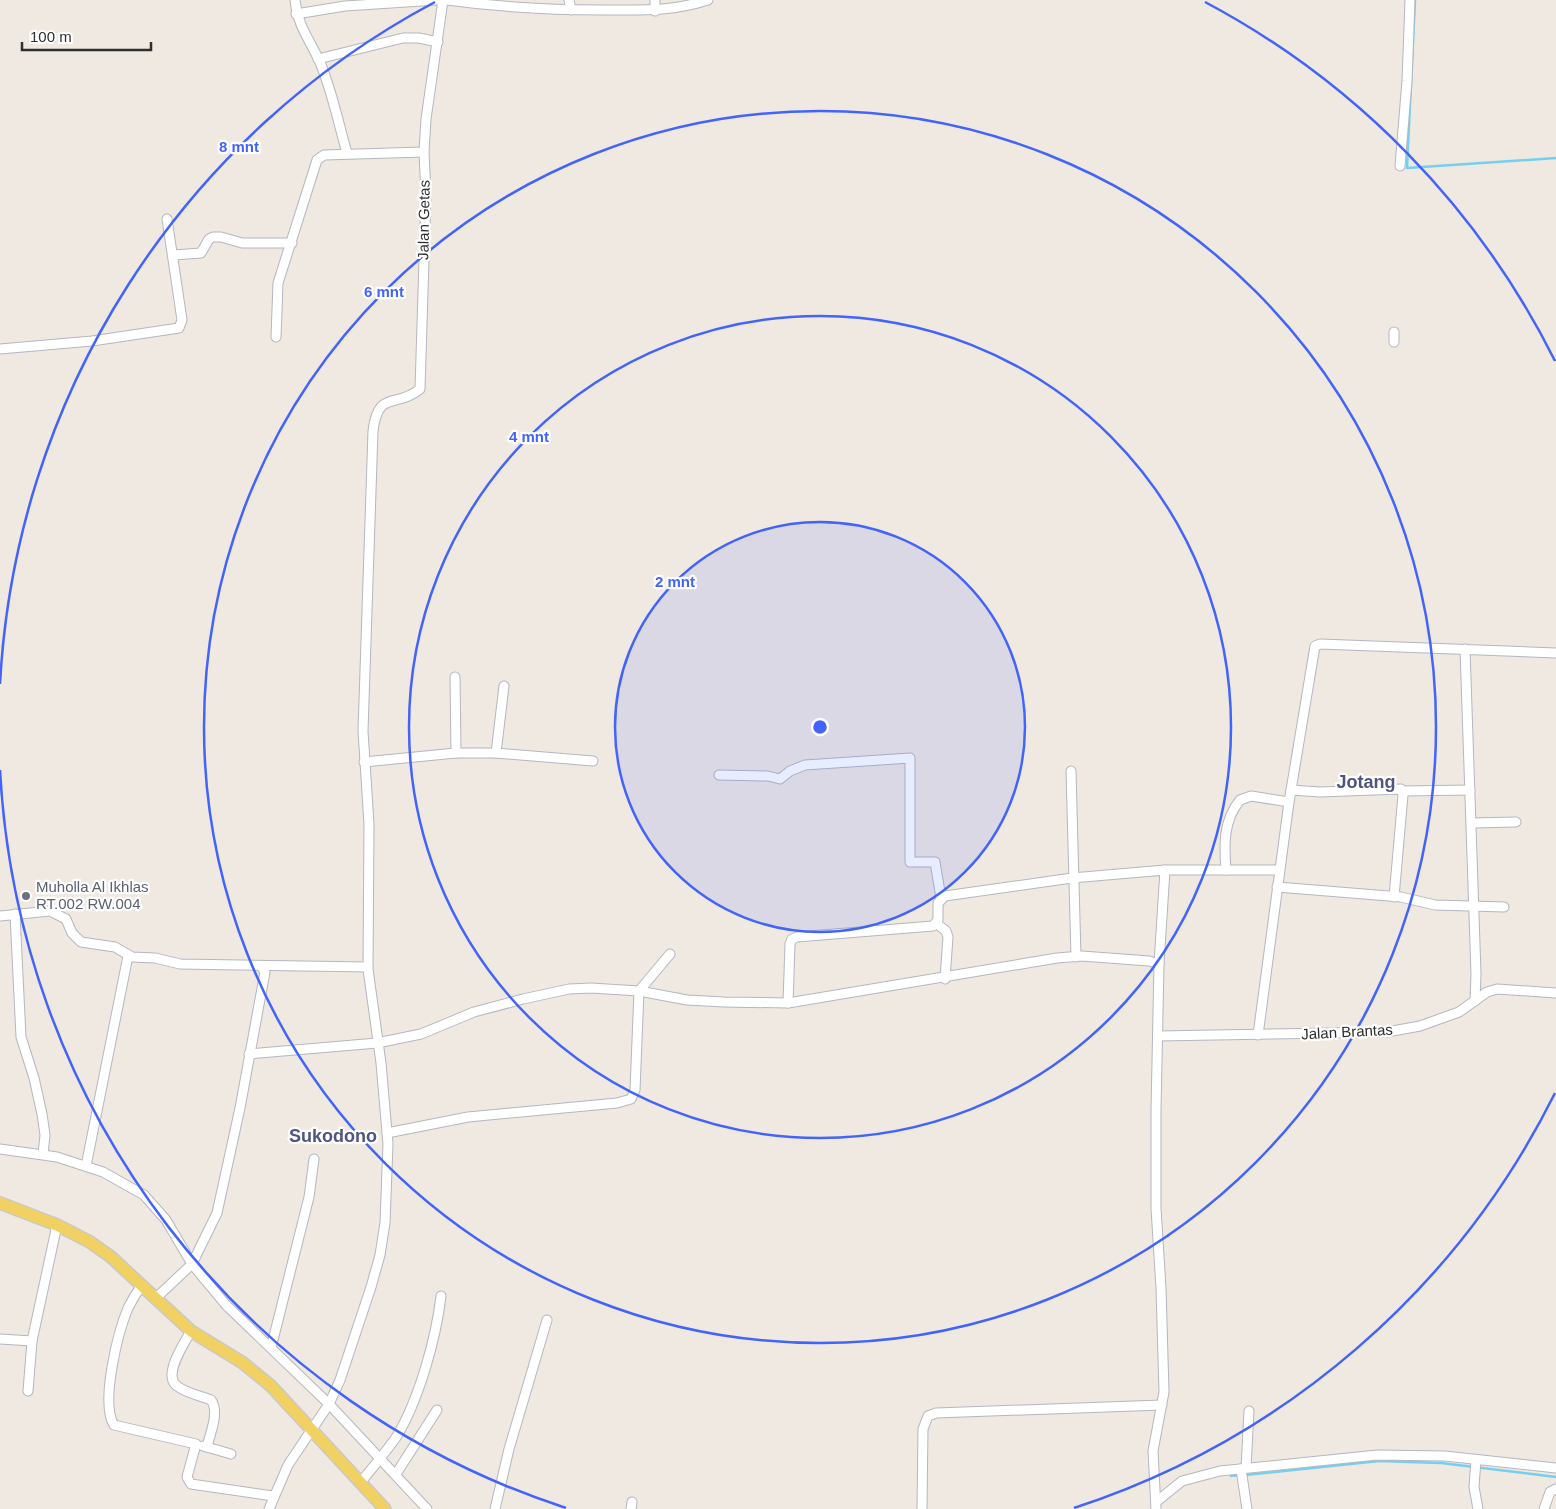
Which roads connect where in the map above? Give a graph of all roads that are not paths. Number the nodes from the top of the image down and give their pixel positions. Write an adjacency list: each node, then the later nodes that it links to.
1 (295, 0): 10 (street)
2 (437, 0): 10 (street)
3 (445, 0): 8 (street); 11 (street, Jalan Getas)
4 (569, 0): 8 (street)
5 (655, 0): 9 (street)
6 (708, 0): 9 (street)
7 (1410, 0): 15 (street)
8 (570, 10): 9 (street)
9 (655, 11)
10 (296, 14): 12 (street)
11 (438, 42): 12 (street); 13 (street, Jalan Getas)
12 (318, 59): 14 (street)
13 (424, 152): 14 (street); 30 (street, Jalan Getas)
14 (346, 153): 17 (street)
15 (1400, 166)
16 (167, 218): 18 (street)
17 (292, 243): 18 (street); 20 (street)
18 (174, 255): 22 (street)
19 (1394, 332): 21 (street)
20 (276, 337)
21 (1394, 342)
22 (0, 349)
23 (1465, 649): 24 (street); 33 (street); 34 (street)
24 (1556, 653)
25 (455, 677): 27 (street)
26 (504, 686): 28 (street)
27 (456, 753): 28 (street); 30 (street)
28 (496, 753): 29 (street)
29 (592, 761)
30 (364, 762): 56 (street)
31 (1071, 771): 42 (street)
32 (719, 775): 45 (street)
33 (1291, 790): 35 (street); 36 (street)
34 (1470, 790): 35 (street); 38 (street)
35 (1402, 791): 44 (street)
36 (1289, 802): 40 (street); 41 (street)
37 (1516, 822): 38 (street)
38 (1472, 823): 46 (street)
39 (1165, 870): 40 (street); 42 (street); 54 (street)
40 (1226, 870): 41 (street)
41 (1279, 870): 43 (street)
42 (1075, 878): 45 (street); 53 (street)
43 (1277, 887): 44 (street); 62 (street)
44 (1394, 897): 46 (street)
45 (940, 898): 50 (street)
46 (1474, 906): 47 (street); 60 (street)
47 (1504, 906)
48 (15, 914): 49 (street); 52 (street); 68 (street)
49 (0, 916)
50 (937, 924): 57 (street); 61 (street)
51 (670, 954): 58 (street)
52 (128, 956): 55 (street); 70 (street)
53 (1076, 956): 54 (street); 57 (street)
54 (1159, 964): 63 (street)
55 (261, 966): 56 (street); 65 (street)
56 (368, 967): 64 (street)
57 (945, 979): 61 (street)
58 (639, 991): 61 (street); 64 (street); 66 (street)
59 (1556, 993): 60 (street, Jalan Brantas)
60 (1475, 1001): 62 (street, Jalan Brantas)
61 (788, 1003)
62 (1258, 1035): 63 (street, Jalan Brantas)
63 (1158, 1036): 83 (street)
64 (378, 1043): 65 (street); 66 (street)
65 (249, 1054): 73 (street)
66 (387, 1133): 84 (street)
67 (0, 1149): 68 (street)
68 (43, 1154): 70 (street)
69 (314, 1159): 81 (street)
70 (86, 1166): 73 (street)
71 (0, 1203): 72 (main road)
72 (58, 1225): 74 (main road); 80 (street)
73 (190, 1266): 76 (street); 81 (street)
74 (142, 1285): 76 (main road); 88 (street)
75 (441, 1296): 91 (street)
76 (156, 1298): 78 (main road)
77 (546, 1320): 103 (street)
78 (191, 1331): 87 (main road); 89 (street)
79 (0, 1338): 80 (street)
80 (32, 1341): 82 (street)
81 (271, 1348): 84 (street)
82 (28, 1391)
83 (1162, 1405): 99 (street); 104 (street)
84 (328, 1406): 87 (street); 91 (street)
85 (438, 1410): 95 (street)
86 (1249, 1411): 94 (street)
87 (313, 1427): 96 (main road); 98 (street)
88 (196, 1444): 89 (street); 98 (street)
89 (207, 1447): 90 (street)
90 (231, 1454)
91 (380, 1458): 95 (street); 96 (street)
92 (1476, 1465): 93 (street); 94 (street); 106 (street)
93 (1556, 1468)
94 (1242, 1472): 99 (street); 105 (street)
95 (396, 1474): 102 (street)
96 (361, 1482): 101 (main road)
97 (1556, 1489): 107 (street)
98 (273, 1496): 100 (street)
99 (1156, 1506)
100 (269, 1509)
101 (385, 1509)
102 (426, 1509)
103 (495, 1509)
104 (922, 1509)
105 (1247, 1509)
106 (1478, 1509)
107 (1544, 1509)

